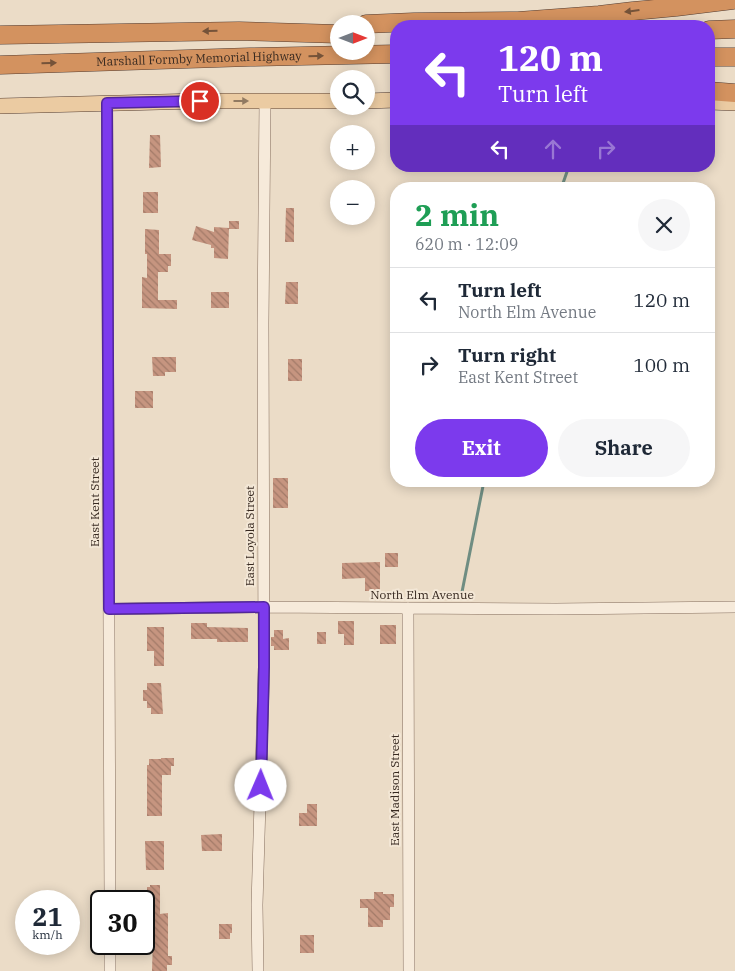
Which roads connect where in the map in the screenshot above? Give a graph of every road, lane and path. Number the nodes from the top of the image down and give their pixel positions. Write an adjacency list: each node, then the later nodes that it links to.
1 (733, 0): 2 (highway, one-way to 2)
2 (534, 20)
3 (390, 23): 4 (highway, one-way to 4)
4 (375, 24)
5 (330, 25): 8 (highway)
6 (735, 29): 7 (highway)
7 (715, 30)
8 (259, 31): 9 (highway, Marshall Formby Memorial Highway); 12 (highway, Marshall Formby Memorial Highway, one-way to 12)
9 (330, 34)
10 (375, 34): 11 (highway)
11 (390, 34)
12 (0, 35)
13 (390, 54): 16 (highway, Marshall Formby Memorial Highway, one-way to 13)
14 (715, 57): 15 (highway)
15 (735, 58)
16 (0, 65)
17 (715, 91): 18 (highway)
18 (735, 93)
19 (390, 100): 21 (main road)
20 (330, 101): 22 (main road)
21 (375, 101)
22 (265, 102): 24 (main road, one-way to 22); 27 (street, East Loyola Street)
23 (715, 102): 25 (main road)
24 (107, 103): 26 (main road); 30 (street, East Kent Street)
25 (735, 103)
26 (0, 106)
27 (264, 607): 29 (street, North Elm Avenue); 30 (street, North Elm Avenue); 34 (street, East Loyola Street)
28 (735, 607): 29 (street, North Elm Avenue)
29 (408, 608): 35 (street, East Madison Street)
30 (109, 609): 31 (street, East Kent Street)
31 (110, 890)
32 (110, 955): 33 (street)
33 (110, 971)
34 (258, 971)
35 (409, 971)

